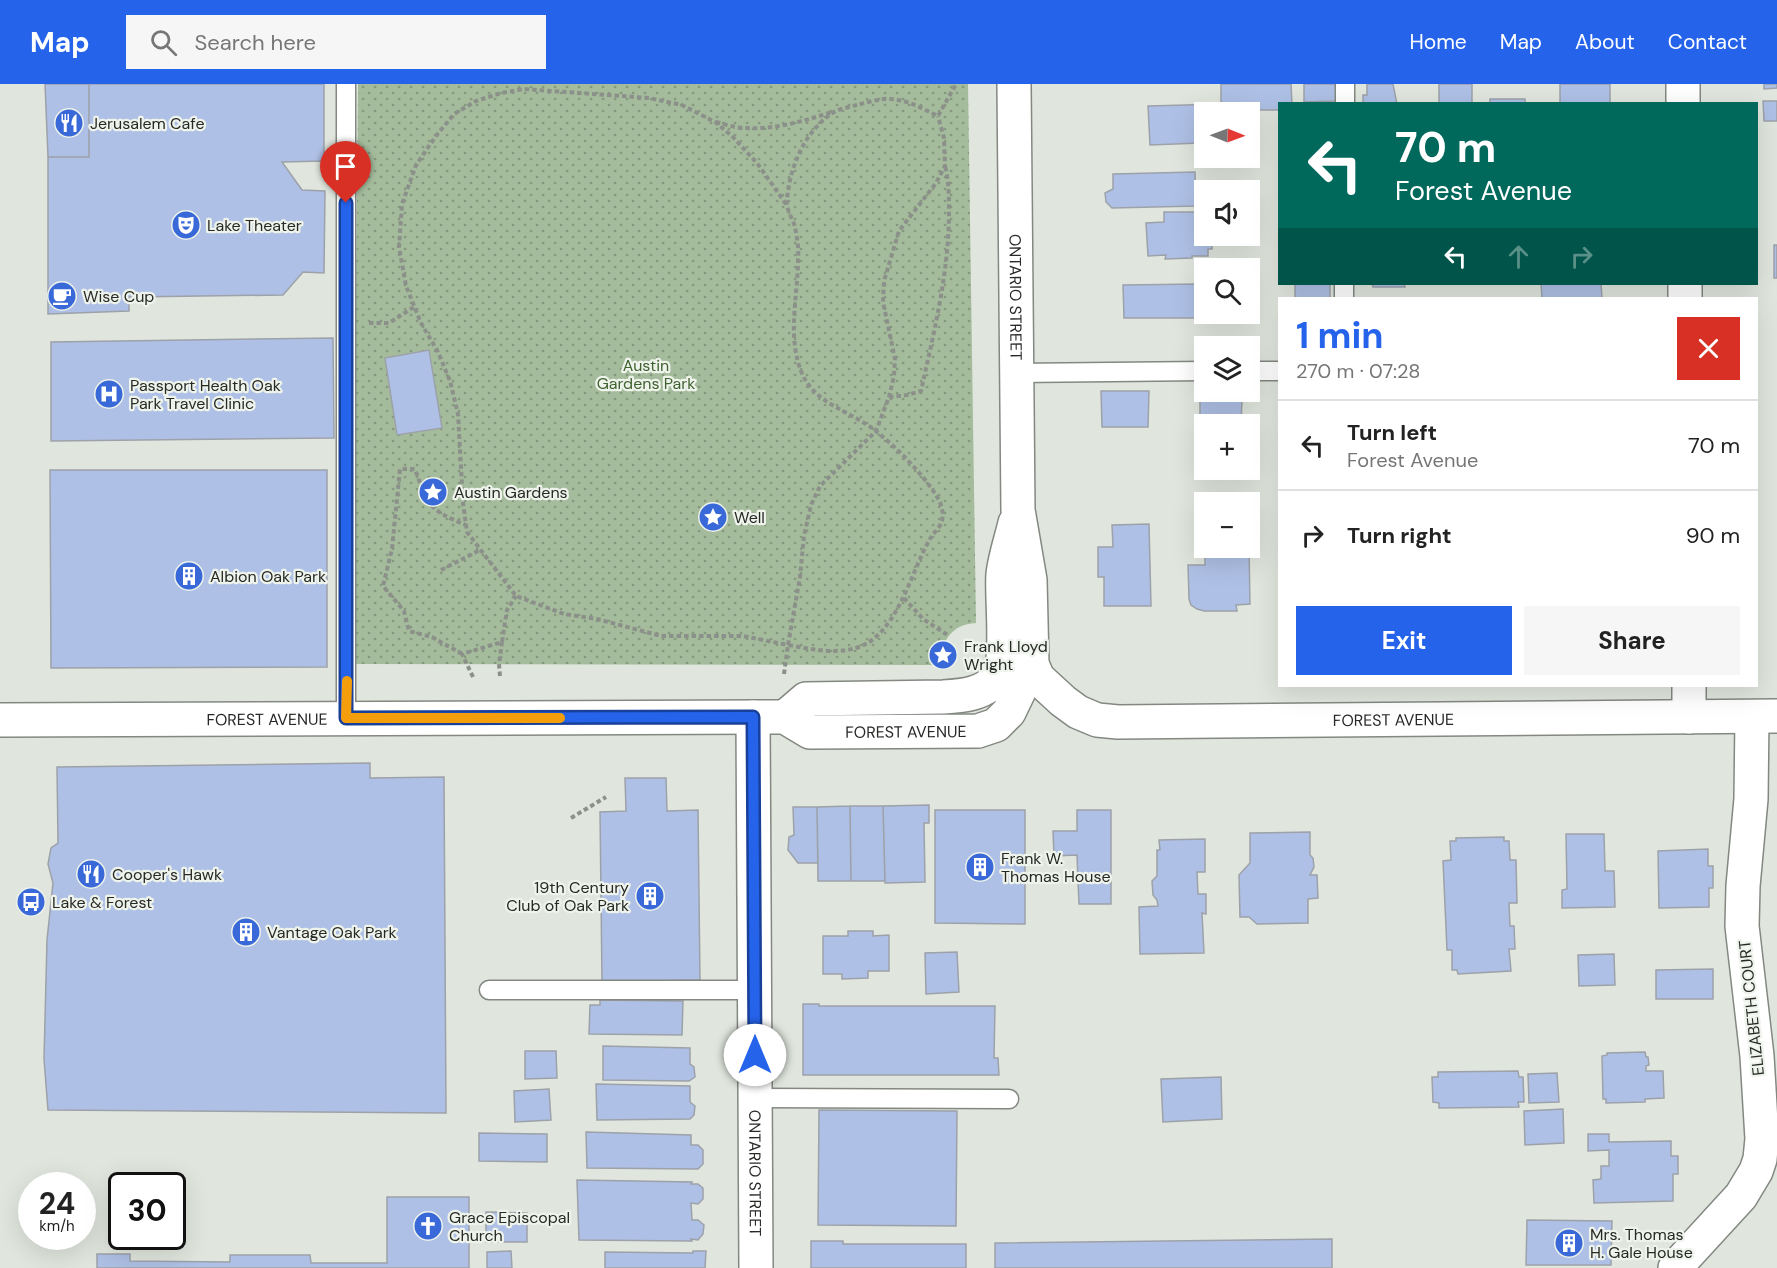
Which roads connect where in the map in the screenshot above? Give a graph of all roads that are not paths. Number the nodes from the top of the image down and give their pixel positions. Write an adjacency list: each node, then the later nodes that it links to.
1 (346, 84): 16 (lane)
2 (1014, 84): 10 (street, ONTARIO STREET)
3 (1345, 84): 5 (lane)
4 (1683, 84): 6 (street)
5 (1345, 102)
6 (1683, 102)
7 (1278, 370): 9 (lane)
8 (1194, 371): 10 (lane)
9 (1260, 371)
10 (1017, 372): 11 (street, ONTARIO STREET)
11 (1022, 648): 12 (street, FOREST AVENUE); 13 (street, FOREST AVENUE); 18 (street, FOREST AVENUE)
12 (927, 697): 14 (street, FOREST AVENUE); 18 (street)
13 (1689, 701): 15 (street, FOREST AVENUE)
14 (769, 717): 16 (street, FOREST AVENUE); 18 (street, FOREST AVENUE); 20 (street, ONTARIO STREET)
15 (1764, 717): 23 (street, ELIZABETH COURT)
16 (346, 718): 17 (street, FOREST AVENUE)
17 (0, 720)
18 (927, 731)
19 (489, 990): 20 (lane)
20 (755, 990): 21 (street, ONTARIO STREET)
21 (755, 1098): 22 (lane); 24 (street, ONTARIO STREET)
22 (1009, 1099)
23 (1768, 1158): 25 (street, ELIZABETH COURT)
24 (756, 1268)
25 (1675, 1268)

